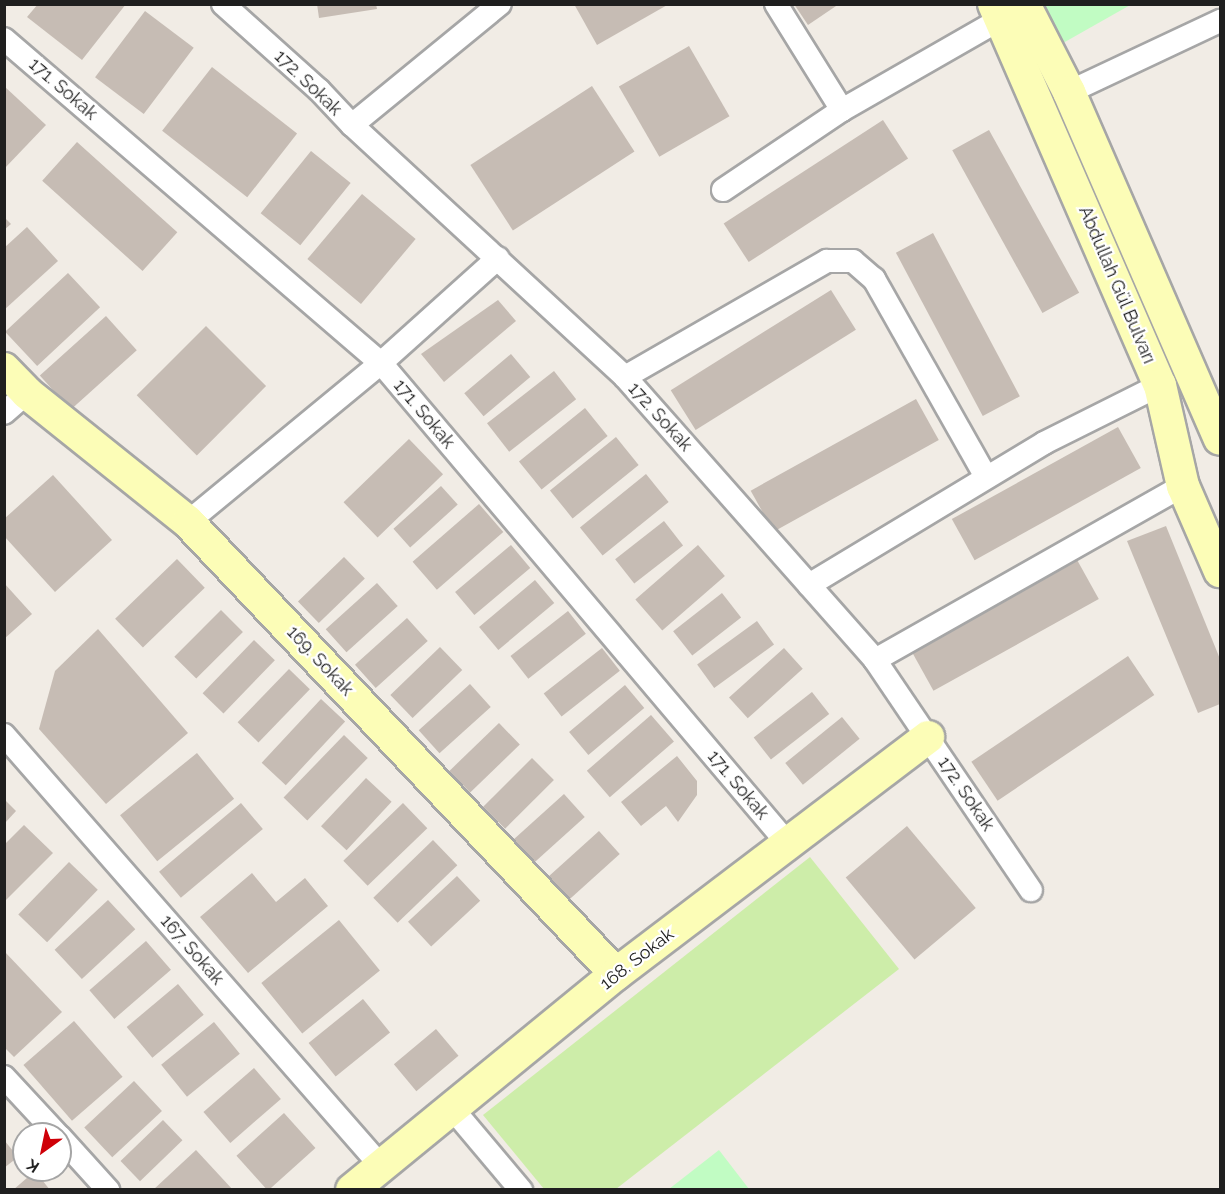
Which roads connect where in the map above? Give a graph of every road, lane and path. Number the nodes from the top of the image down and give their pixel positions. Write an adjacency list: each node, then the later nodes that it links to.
1 (223, 4): 9 (street, 172. Sokak)
2 (500, 4): 9 (street)
3 (776, 4): 8 (street)
4 (1006, 9): 7 (street, Abdullah Gül Bulvarı); 8 (street); 15 (street, Abdullah Gül Bulvarı)
5 (1221, 21): 7 (street)
6 (4, 39): 12 (street, 171. Sokak)
7 (1069, 92): 17 (street, Abdullah Gül Bulvarı)
8 (842, 110): 10 (street)
9 (352, 125): 11 (street, 172. Sokak)
10 (723, 190)
11 (498, 258): 12 (street); 14 (street, 172. Sokak)
12 (381, 363): 20 (street); 26 (street, 171. Sokak)
13 (4, 369): 16 (street, 169. Sokak)
14 (625, 377): 18 (street); 22 (street, 172. Sokak)
15 (1160, 385): 18 (street); 19 (street, Abdullah Gül Bulvarı)
16 (16, 403): 20 (street, 169. Sokak)
17 (1221, 439)
18 (986, 477): 22 (street)
19 (1183, 486): 21 (street, Abdullah Gül Bulvarı); 23 (street)
20 (188, 522): 28 (street, 169. Sokak)
21 (1221, 571)
22 (809, 585): 23 (street, 172. Sokak)
23 (875, 660): 25 (street, 172. Sokak)
24 (4, 735): 33 (street, 167. Sokak)
25 (928, 737): 26 (street, 168. Sokak); 27 (street, 172. Sokak)
26 (788, 844): 28 (street, 168. Sokak)
27 (1031, 890)
28 (616, 974): 30 (street, 168. Sokak)
29 (4, 1077): 31 (street)
30 (451, 1107): 33 (street, 168. Sokak); 36 (street)
31 (46, 1122)
32 (72, 1150): 34 (street)
33 (380, 1165): 35 (street, 168. Sokak)
34 (108, 1190)
35 (352, 1190)
36 (521, 1190)

